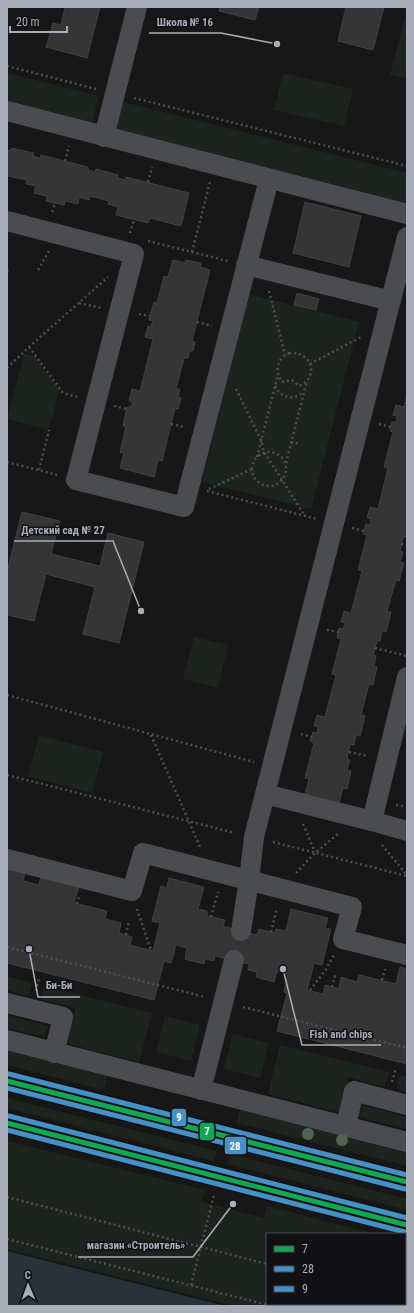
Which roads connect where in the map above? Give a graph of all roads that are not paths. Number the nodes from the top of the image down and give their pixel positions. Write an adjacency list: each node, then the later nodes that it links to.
1 (137, 7): 3 (street)
2 (7, 111): 3 (street)
3 (104, 136): 4 (street)
4 (269, 179): 5 (street); 8 (street)
5 (407, 214)
6 (7, 221): 8 (street)
7 (407, 237): 9 (street)
8 (255, 267): 9 (street)
9 (391, 301): 11 (street)
10 (407, 677): 12 (street)
11 (265, 794): 12 (street); 15 (street)
12 (365, 819): 13 (street)
13 (407, 831)
14 (7, 859): 15 (street)
15 (249, 880): 16 (street); 17 (street)
16 (241, 931)
17 (407, 955)
18 (234, 960): 23 (street)
19 (7, 1003): 21 (street)
20 (7, 1040): 21 (street)
21 (54, 1053): 23 (street)
22 (7, 1082): 28 (street)
23 (201, 1090): 26 (street)
24 (407, 1105): 26 (street)
25 (7, 1124): 29 (street)
26 (346, 1126): 27 (street)
27 (407, 1142)
28 (407, 1182)
29 (407, 1225)

